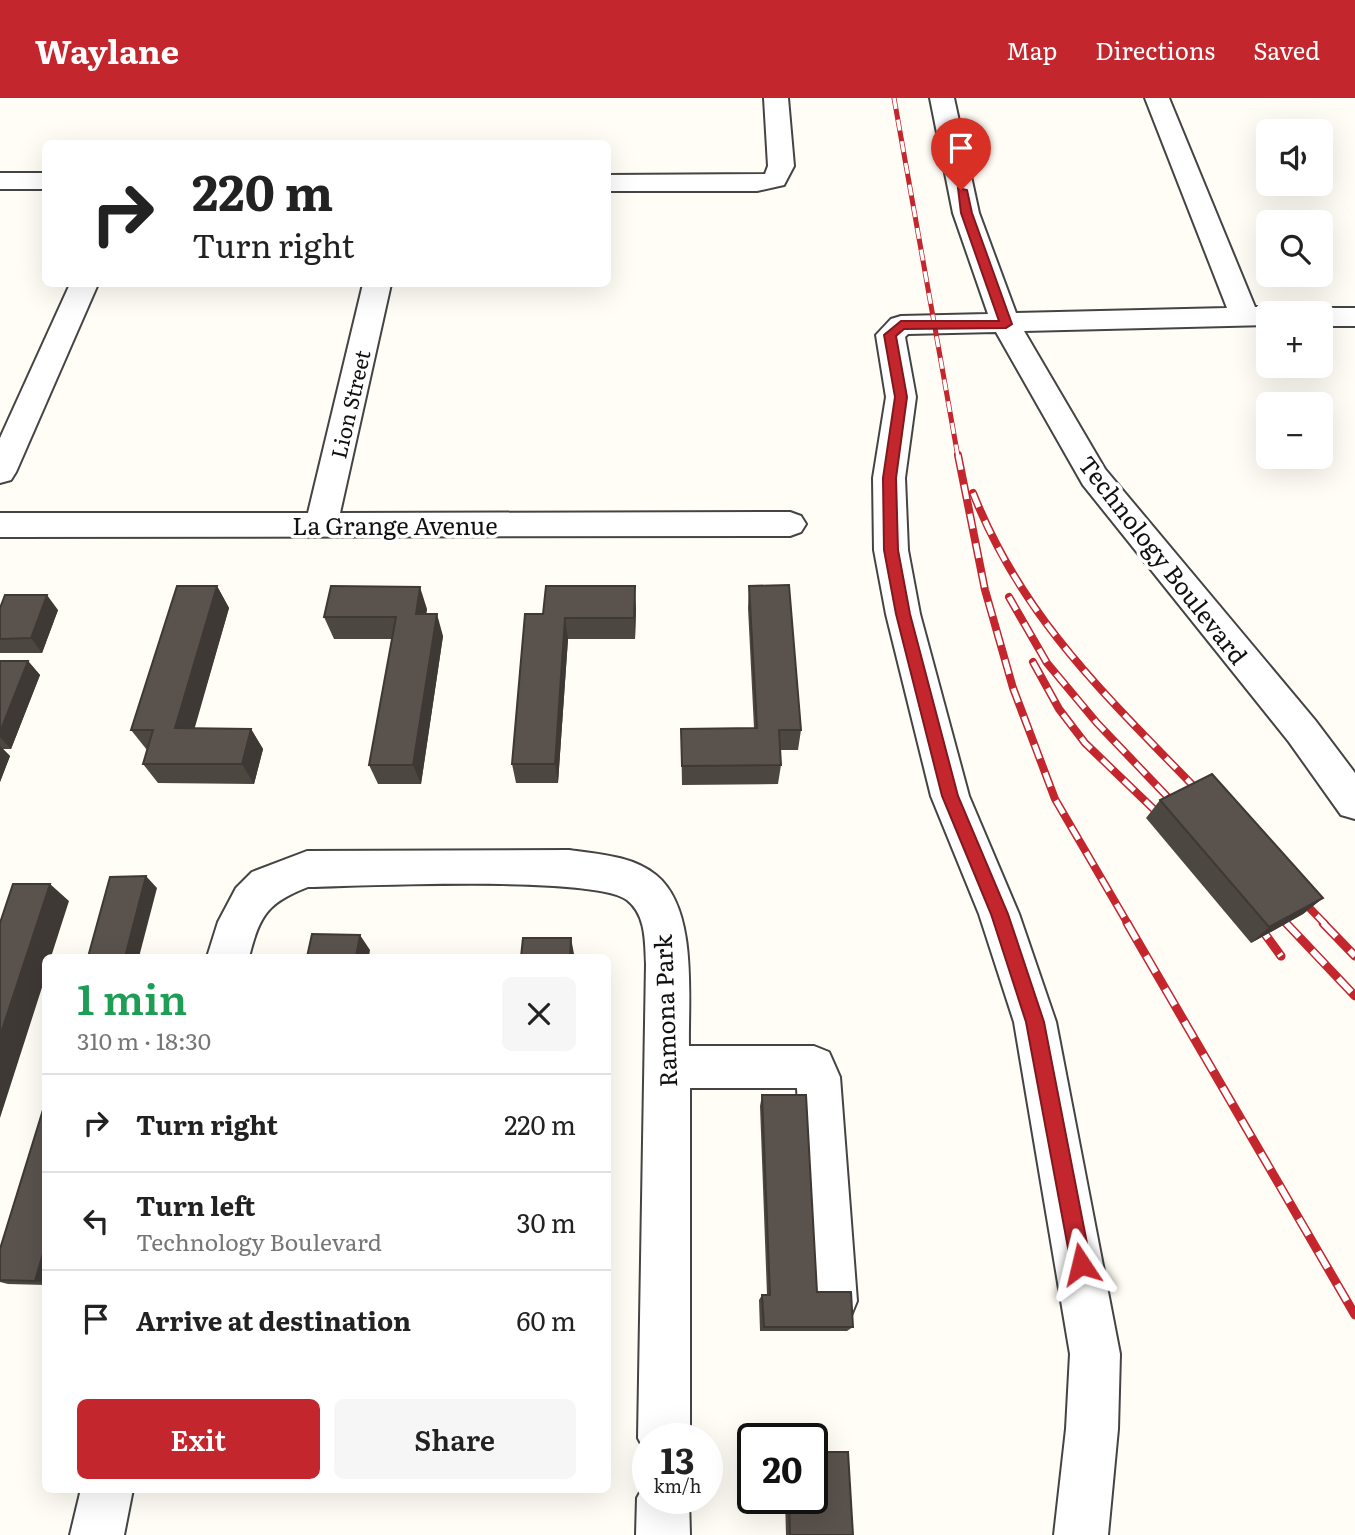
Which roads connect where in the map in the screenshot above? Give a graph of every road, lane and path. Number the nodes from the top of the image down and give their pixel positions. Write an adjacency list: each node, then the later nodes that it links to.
1 (776, 98): 6 (street)
2 (942, 98): 13 (street, Technology Boulevard)
3 (1157, 98): 9 (street)
4 (0, 181): 5 (street)
5 (42, 181)
6 (611, 183)
7 (83, 287): 14 (street)
8 (376, 287): 15 (street, Lion Street)
9 (1256, 308)
10 (1256, 316): 13 (street)
11 (1333, 317): 12 (street)
12 (1355, 317)
13 (1006, 324): 18 (street, Technology Boulevard); 27 (street)
14 (0, 472)
15 (321, 524): 16 (street, La Grange Avenue); 17 (street, La Grange Avenue)
16 (790, 524)
17 (0, 525)
18 (1355, 803)
19 (229, 954): 20 (street, Ramona Park)
20 (668, 1067): 21 (street); 22 (street, Ramona Park)
21 (833, 1301)
22 (664, 1423)
23 (106, 1493): 25 (street)
24 (663, 1514): 26 (street)
25 (97, 1535)
26 (663, 1535)
27 (1080, 1535)

